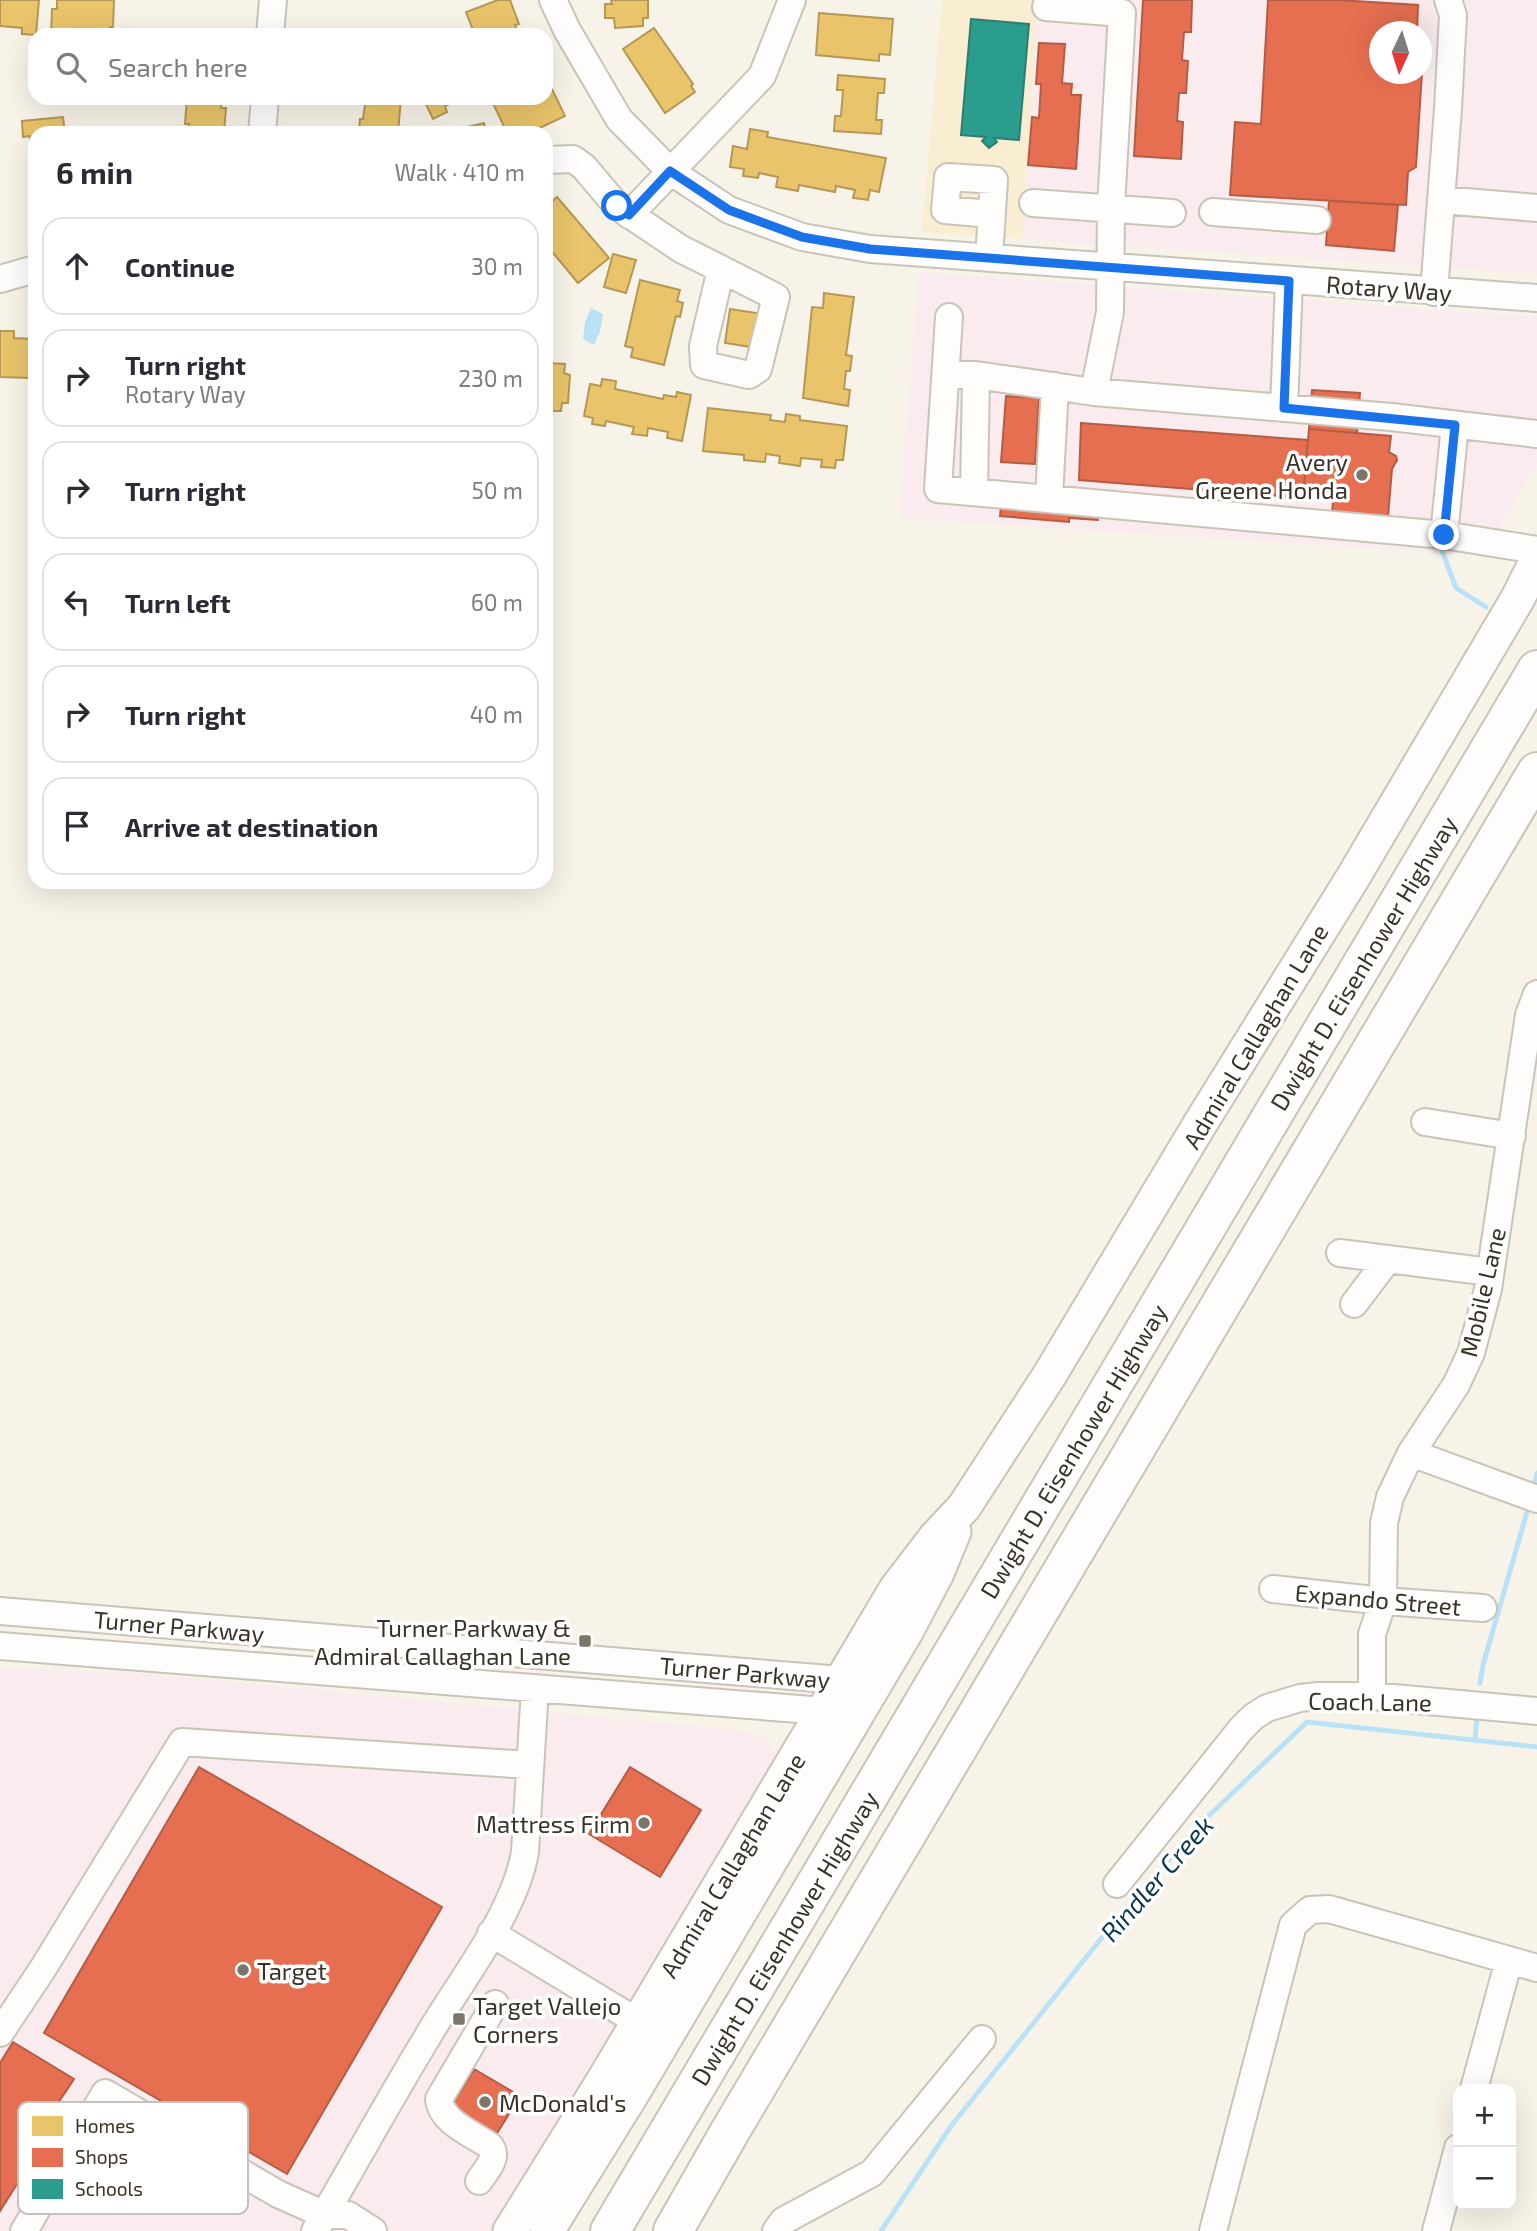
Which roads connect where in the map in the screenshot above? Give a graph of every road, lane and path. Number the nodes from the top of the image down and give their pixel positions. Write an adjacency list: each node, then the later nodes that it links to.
1 (273, 0): 6 (street)
2 (553, 0): 10 (street, Rotary Way)
3 (792, 0): 10 (street)
4 (1448, 0): 11 (street)
5 (1046, 7): 13 (street)
6 (271, 28)
7 (264, 105): 8 (street)
8 (263, 126)
9 (553, 160): 18 (street)
10 (670, 171): 18 (street); 20 (street, Rotary Way)
11 (1442, 200): 14 (street); 26 (street)
12 (1033, 203): 13 (street)
13 (1111, 207): 16 (street); 21 (street)
14 (1537, 208)
15 (1213, 212): 19 (street)
16 (1172, 213)
17 (991, 214): 20 (street)
18 (629, 215): 22 (street)
19 (1317, 220)
20 (989, 258): 21 (street, Rotary Way)
21 (1111, 267): 25 (street, Rotary Way); 32 (street)
22 (721, 269)
23 (28, 271): 24 (street)
24 (0, 279)
25 (1289, 281): 26 (street, Rotary Way); 33 (street)
26 (1434, 292): 27 (street, Rotary Way)
27 (1537, 298)
28 (949, 317): 29 (street)
29 (944, 375): 30 (street); 36 (street)
30 (976, 375): 31 (street); 36 (street)
31 (1055, 386): 32 (street); 37 (street)
32 (1094, 392): 33 (street)
33 (1284, 408): 34 (street)
34 (1455, 425): 35 (street); 38 (street)
35 (1537, 434)
36 (974, 492): 37 (street)
37 (1049, 498): 38 (street)
38 (1444, 535): 39 (street)
39 (1537, 550)
40 (1537, 560): 58 (main road, Admiral Callaghan Lane)
41 (1537, 670): 83 (highway, Dwight D. Eisenhower Highway)
42 (1537, 772): 84 (highway, Dwight D. Eisenhower Highway)
43 (1537, 994): 45 (street, Mobile Lane)
44 (1425, 1122): 45 (street)
45 (1512, 1136): 48 (street, Mobile Lane)
46 (1340, 1253): 47 (street)
47 (1388, 1259): 48 (street); 49 (street)
48 (1490, 1272): 50 (street, Mobile Lane)
49 (1354, 1304)
50 (1412, 1453): 51 (street); 53 (street, Mobile Lane)
51 (1537, 1499)
52 (1273, 1589): 53 (street, Expando Street)
53 (1383, 1601): 54 (street, Expando Street); 59 (street, Mobile Lane)
54 (1483, 1608)
55 (0, 1611): 58 (street, Turner Parkway)
56 (0, 1646): 57 (street, Turner Parkway)
57 (535, 1688): 61 (street, Turner Parkway); 62 (street)
58 (854, 1690): 61 (main road, Admiral Callaghan Lane); 82 (main road, Admiral Callaghan Lane)
59 (1372, 1696): 60 (street, Coach Lane); 63 (street, Coach Lane)
60 (1537, 1710)
61 (824, 1711): 68 (main road, Admiral Callaghan Lane)
62 (529, 1765): 64 (street); 69 (street)
63 (1117, 1884)
64 (491, 1933): 68 (street); 78 (street)
65 (1509, 1960): 66 (street); 71 (street); 86 (street)
66 (1537, 1968)
67 (495, 2004): 76 (street)
68 (638, 2022): 81 (main road, Admiral Callaghan Lane)
69 (0, 2033)
70 (982, 2039): 85 (street)
71 (1475, 2084)
72 (100, 2102): 73 (street)
73 (119, 2102)
74 (1453, 2167): 87 (street)
75 (248, 2177): 78 (street)
76 (479, 2181)
77 (34, 2214): 79 (street)
78 (324, 2226): 80 (street)
79 (24, 2231)
80 (373, 2231)
81 (510, 2231)
82 (547, 2231)
83 (610, 2231)
84 (673, 2231)
85 (776, 2231)
86 (1213, 2231)
87 (1436, 2231)

